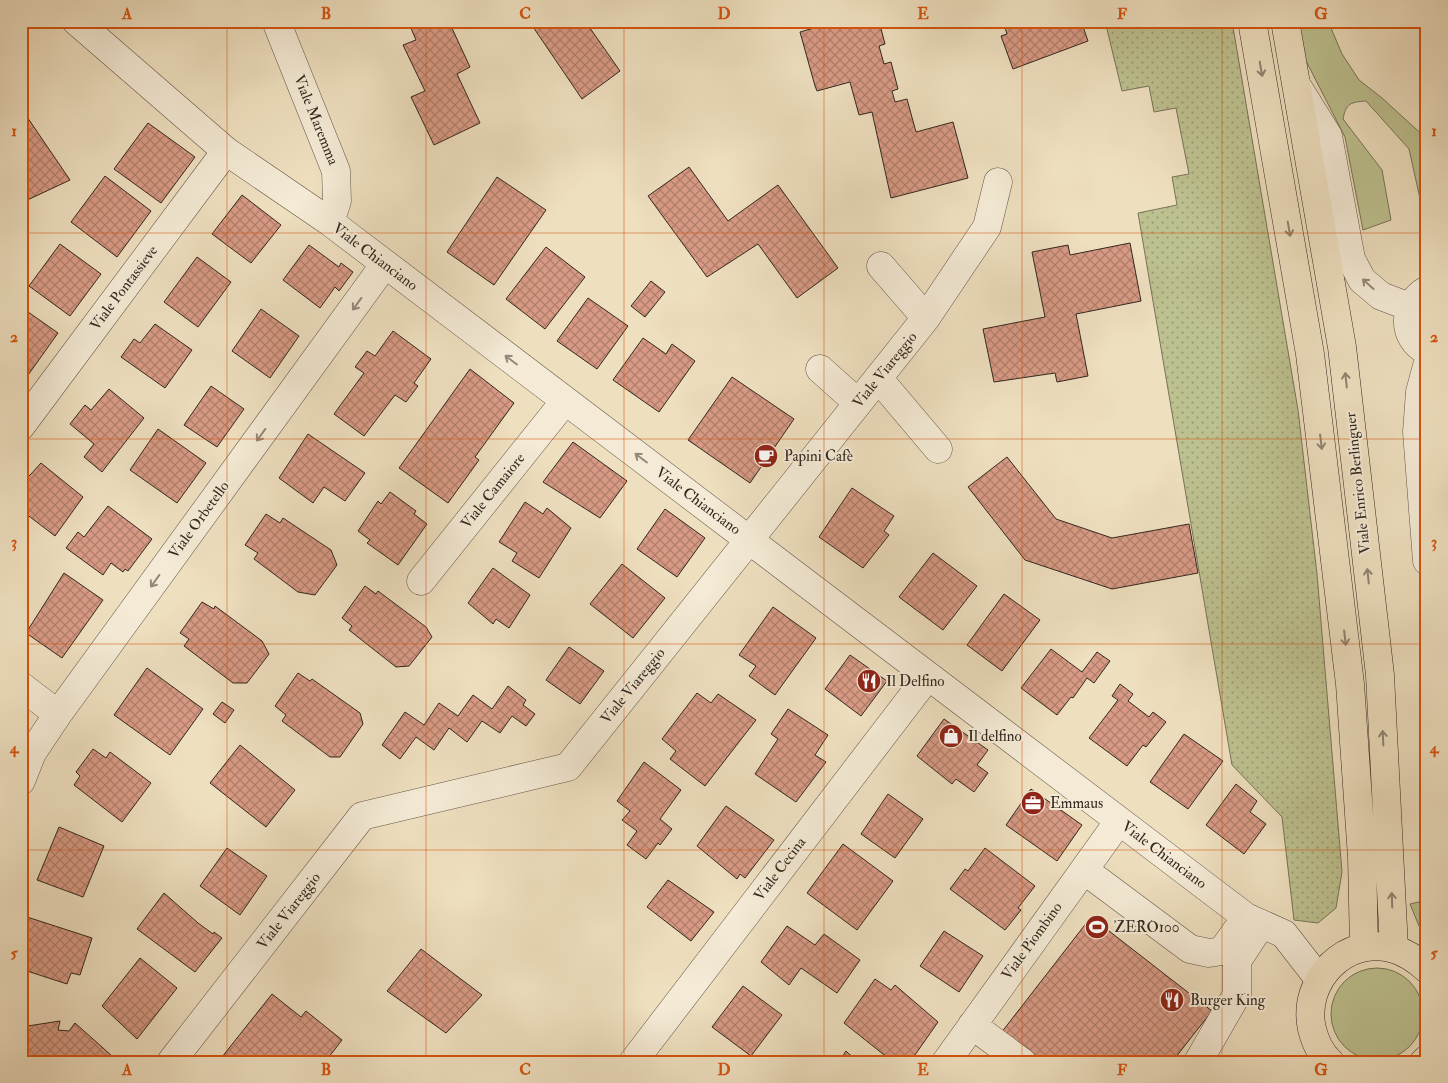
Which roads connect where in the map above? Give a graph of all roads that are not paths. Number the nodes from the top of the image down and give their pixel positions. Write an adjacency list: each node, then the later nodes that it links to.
1 (76, 21): 6 (street, Viale Chianciano)
2 (276, 21): 8 (street, Viale Maremma)
3 (1252, 21): 32 (main road, Viale Enrico Berlinguer, one-way to 32)
4 (1286, 21): 5 (main road, Viale Enrico Berlinguer)
5 (1297, 86): 11 (street, one-way to 5); 33 (main road, Viale Enrico Berlinguer, one-way to 5)
6 (226, 151): 8 (street, Viale Chianciano); 20 (street, Viale Pontassieve)
7 (998, 182): 12 (street, Viale Viareggio)
8 (330, 222): 9 (street, Viale Chianciano)
9 (385, 264): 18 (street, Viale Chianciano, one-way to 9); 27 (street, Viale Orbetello, one-way to 27)
10 (882, 266): 12 (street)
11 (1418, 299): 13 (street)
12 (926, 318): 16 (street, Viale Viareggio)
13 (1427, 351)
14 (1427, 366): 17 (street)
15 (820, 369): 19 (street)
16 (878, 378): 19 (street, Viale Viareggio); 21 (street)
17 (1423, 394): 23 (street)
18 (565, 401): 22 (street, Viale Chianciano, one-way to 18); 24 (street, Viale Camaiore)
19 (858, 403): 22 (street, Viale Viareggio)
20 (21, 426)
21 (938, 449)
22 (749, 540): 25 (street, Viale Chianciano); 39 (street, Viale Viareggio)
23 (1427, 561)
24 (421, 582)
25 (928, 676): 29 (street, Viale Chianciano); 40 (street, Viale Cecina)
26 (21, 686): 27 (street)
27 (58, 714): 28 (street, Viale Orbetello)
28 (21, 781)
29 (1119, 821): 30 (street, Viale Piombino); 31 (street, Viale Chianciano)
30 (1084, 870): 31 (street); 36 (street, Viale Piombino)
31 (1253, 920): 35 (street, Viale Chianciano); 37 (street)
32 (1364, 947): 33 (main road); 35 (main road)
33 (1394, 948): 34 (main road)
34 (1427, 968)
35 (1319, 979): 43 (main road)
36 (972, 1025): 38 (street, Viale Piombino); 41 (street)
37 (1204, 1051): 42 (street)
38 (948, 1061)
39 (171, 1062)
40 (633, 1062)
41 (1022, 1062)
42 (1183, 1062)
43 (1330, 1062)

